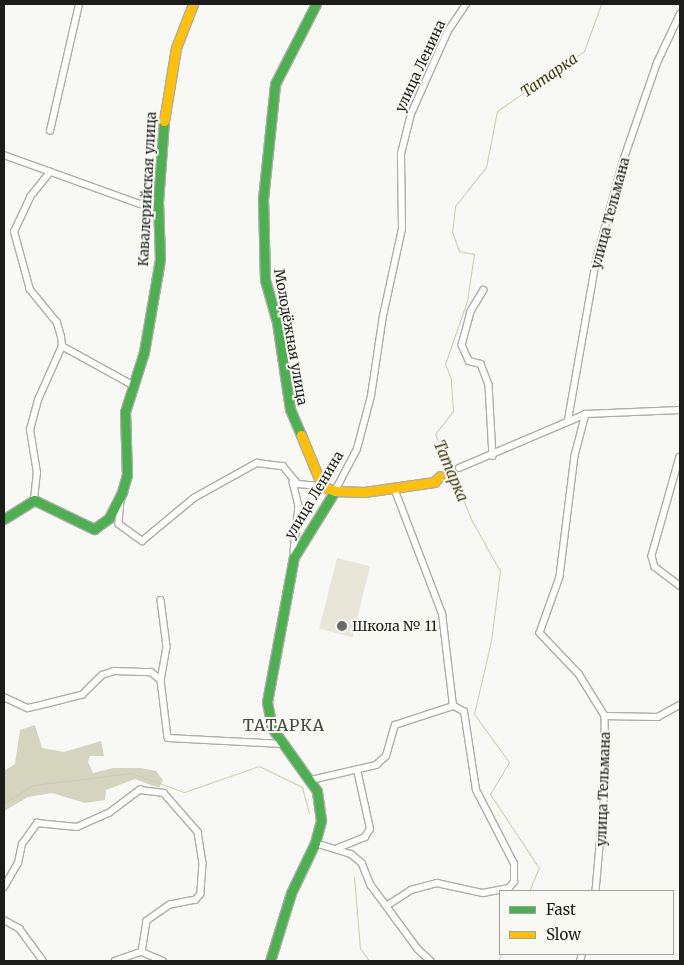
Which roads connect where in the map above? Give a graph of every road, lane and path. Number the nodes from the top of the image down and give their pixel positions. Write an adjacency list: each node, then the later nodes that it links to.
1 (79, 4): 6 (street)
2 (193, 4): 9 (street, Кавалерийская улица)
3 (316, 4): 21 (street, Молодёжная улица)
4 (466, 4): 23 (street, улица Ленина)
5 (680, 14): 15 (street, улица Тельмана)
6 (50, 131)
7 (4, 155): 8 (street)
8 (50, 172): 9 (street); 11 (street)
9 (158, 202): 12 (street, Кавалерийская улица)
10 (484, 290): 16 (street)
11 (62, 346): 12 (street); 25 (street)
12 (133, 385): 24 (street, Кавалерийская улица)
13 (680, 410): 14 (street)
14 (586, 414): 15 (street); 34 (street, улица Тельмана)
15 (568, 420): 16 (street)
16 (493, 456): 18 (street)
17 (680, 457): 28 (street)
18 (459, 468)
19 (440, 476): 22 (street)
20 (293, 482): 21 (street); 24 (street); 27 (street)
21 (322, 486): 23 (street)
22 (394, 488): 23 (street); 33 (street)
23 (335, 491): 27 (street, улица Ленина)
24 (122, 492): 25 (street, Кавалерийская улица)
25 (34, 500): 26 (street)
26 (4, 520)
27 (294, 557): 35 (street, улица Ленина)
28 (680, 586)
29 (162, 600): 30 (street)
30 (161, 680): 31 (street); 35 (street)
31 (4, 697)
32 (680, 705): 34 (street)
33 (454, 706): 36 (street); 42 (street)
34 (605, 716): 41 (street, улица Тельмана)
35 (283, 744): 37 (street, улица Ленина)
36 (357, 770): 37 (street); 39 (street)
37 (311, 780): 38 (street, улица Ленина)
38 (315, 844): 39 (street); 48 (street, улица Ленина)
39 (338, 848): 42 (street)
40 (4, 887): 44 (street)
41 (596, 890)
42 (388, 905): 49 (street)
43 (4, 920): 45 (street)
44 (142, 952): 46 (street); 47 (street)
45 (42, 961)
46 (116, 961)
47 (163, 961)
48 (270, 961)
49 (431, 961)

